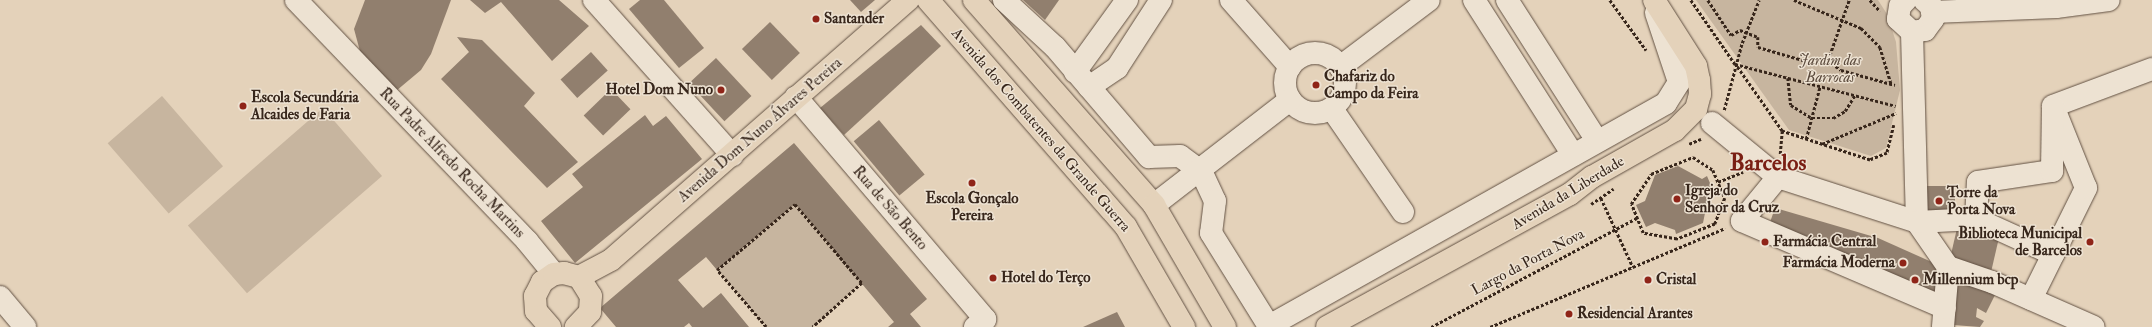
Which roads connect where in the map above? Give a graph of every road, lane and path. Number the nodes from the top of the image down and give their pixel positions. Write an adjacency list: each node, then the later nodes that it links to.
1 (296, 0): 70 (street, Rua Padre Alfredo Rocha Martins)
2 (594, 0): 50 (street)
3 (908, 0): 40 (main road, Avenida Dom Nuno Álvares Pereira)
4 (928, 0): 58 (main road, Avenida dos Combatentes da Grande Guerra)
5 (974, 0): 56 (main road)
6 (1004, 0): 35 (street)
7 (1127, 0): 35 (street)
8 (1161, 0): 35 (street)
9 (1231, 0): 31 (street)
10 (1429, 0): 32 (street)
11 (1474, 0): 30 (street)
12 (1506, 0): 26 (street)
13 (1610, 0): 27 (path)
14 (1650, 0): 48 (street)
15 (1654, 0): 64 (main road, Avenida da Liberdade)
16 (1691, 0): 29 (path)
17 (1708, 0): 25 (path)
18 (1759, 0): 25 (path)
19 (1794, 0): 23 (path)
20 (1849, 0): 23 (path)
21 (2109, 0): 22 (street)
22 (1914, 3): 24 (street); 24 (street)
23 (1842, 20): 28 (path); 36 (path)
24 (1912, 32): 62 (street)
25 (1747, 33): 28 (path); 29 (path)
26 (1539, 48): 30 (street); 48 (street)
27 (1650, 54)
28 (1828, 60): 36 (path)
29 (1735, 64): 34 (path); 47 (path)
30 (1518, 65): 51 (street)
31 (1290, 67): 32 (street); 41 (street)
32 (1340, 67): 43 (street)
33 (2152, 69): 42 (street)
34 (1788, 78): 37 (path); 45 (path)
35 (1082, 79): 52 (street)
36 (1891, 84): 38 (path)
37 (1820, 86): 39 (path); 45 (path)
38 (1903, 87)
39 (1855, 95): 44 (path); 45 (path)
40 (796, 97): 50 (main road, Avenida Dom Nuno Álvares Pereira); 78 (street, Rua de São Bento)
41 (1290, 100): 43 (street); 52 (street)
42 (2053, 107): 60 (street); 66 (street)
43 (1332, 109): 57 (street)
44 (1897, 112): 49 (path); 49 (path)
45 (1812, 118): 47 (path)
46 (1712, 123): 53 (street)
47 (1806, 139): 49 (path)
48 (1597, 141): 51 (street)
49 (1822, 144)
50 (732, 155): 67 (main road, Avenida Dom Nuno Álvares Pereira)
51 (1573, 155): 55 (street)
52 (1200, 171): 55 (street); 56 (street)
53 (1778, 177): 61 (street); 62 (street)
54 (1601, 198): 63 (path)
55 (1491, 203): 64 (street)
56 (1153, 207): 58 (main road); 65 (main road); 85 (main road)
57 (1403, 212)
58 (1117, 217): 65 (main road, Avenida dos Combatentes da Grande Guerra)
59 (1637, 218): 59 (path); 63 (path, Largo da Porta Nova)
60 (1976, 219): 62 (street); 66 (street)
61 (1742, 221): 68 (path); 75 (street)
62 (1917, 222): 69 (street)
63 (1616, 228): 68 (path); 87 (path, Largo da Porta Nova)
64 (1505, 230): 86 (main road, Avenida da Liberdade)
65 (1132, 237): 84 (main road, Avenida dos Combatentes da Grande Guerra)
66 (2053, 254): 74 (street)
67 (611, 260): 71 (main road, Avenida Dom Nuno Álvares Pereira); 72 (main road, Avenida Dom Nuno Álvares Pereira)
68 (1633, 267): 88 (path)
69 (1948, 267): 74 (street); 75 (street)
70 (554, 274): 71 (main road); 77 (main road)
71 (578, 277): 72 (main road)
72 (591, 296): 79 (main road, Avenida Dom Nuno Álvares Pereira)
73 (0, 297): 81 (street)
74 (2031, 299): 89 (street)
75 (1944, 317)
76 (0, 321): 80 (street)
77 (538, 322)
78 (980, 323)
79 (584, 324)
80 (5, 327)
81 (25, 327)
82 (766, 327): 83 (path)
83 (813, 327)
84 (1184, 327)
85 (1226, 327)
86 (1327, 327)
87 (1431, 327)
88 (1490, 327)
89 (2094, 327)

